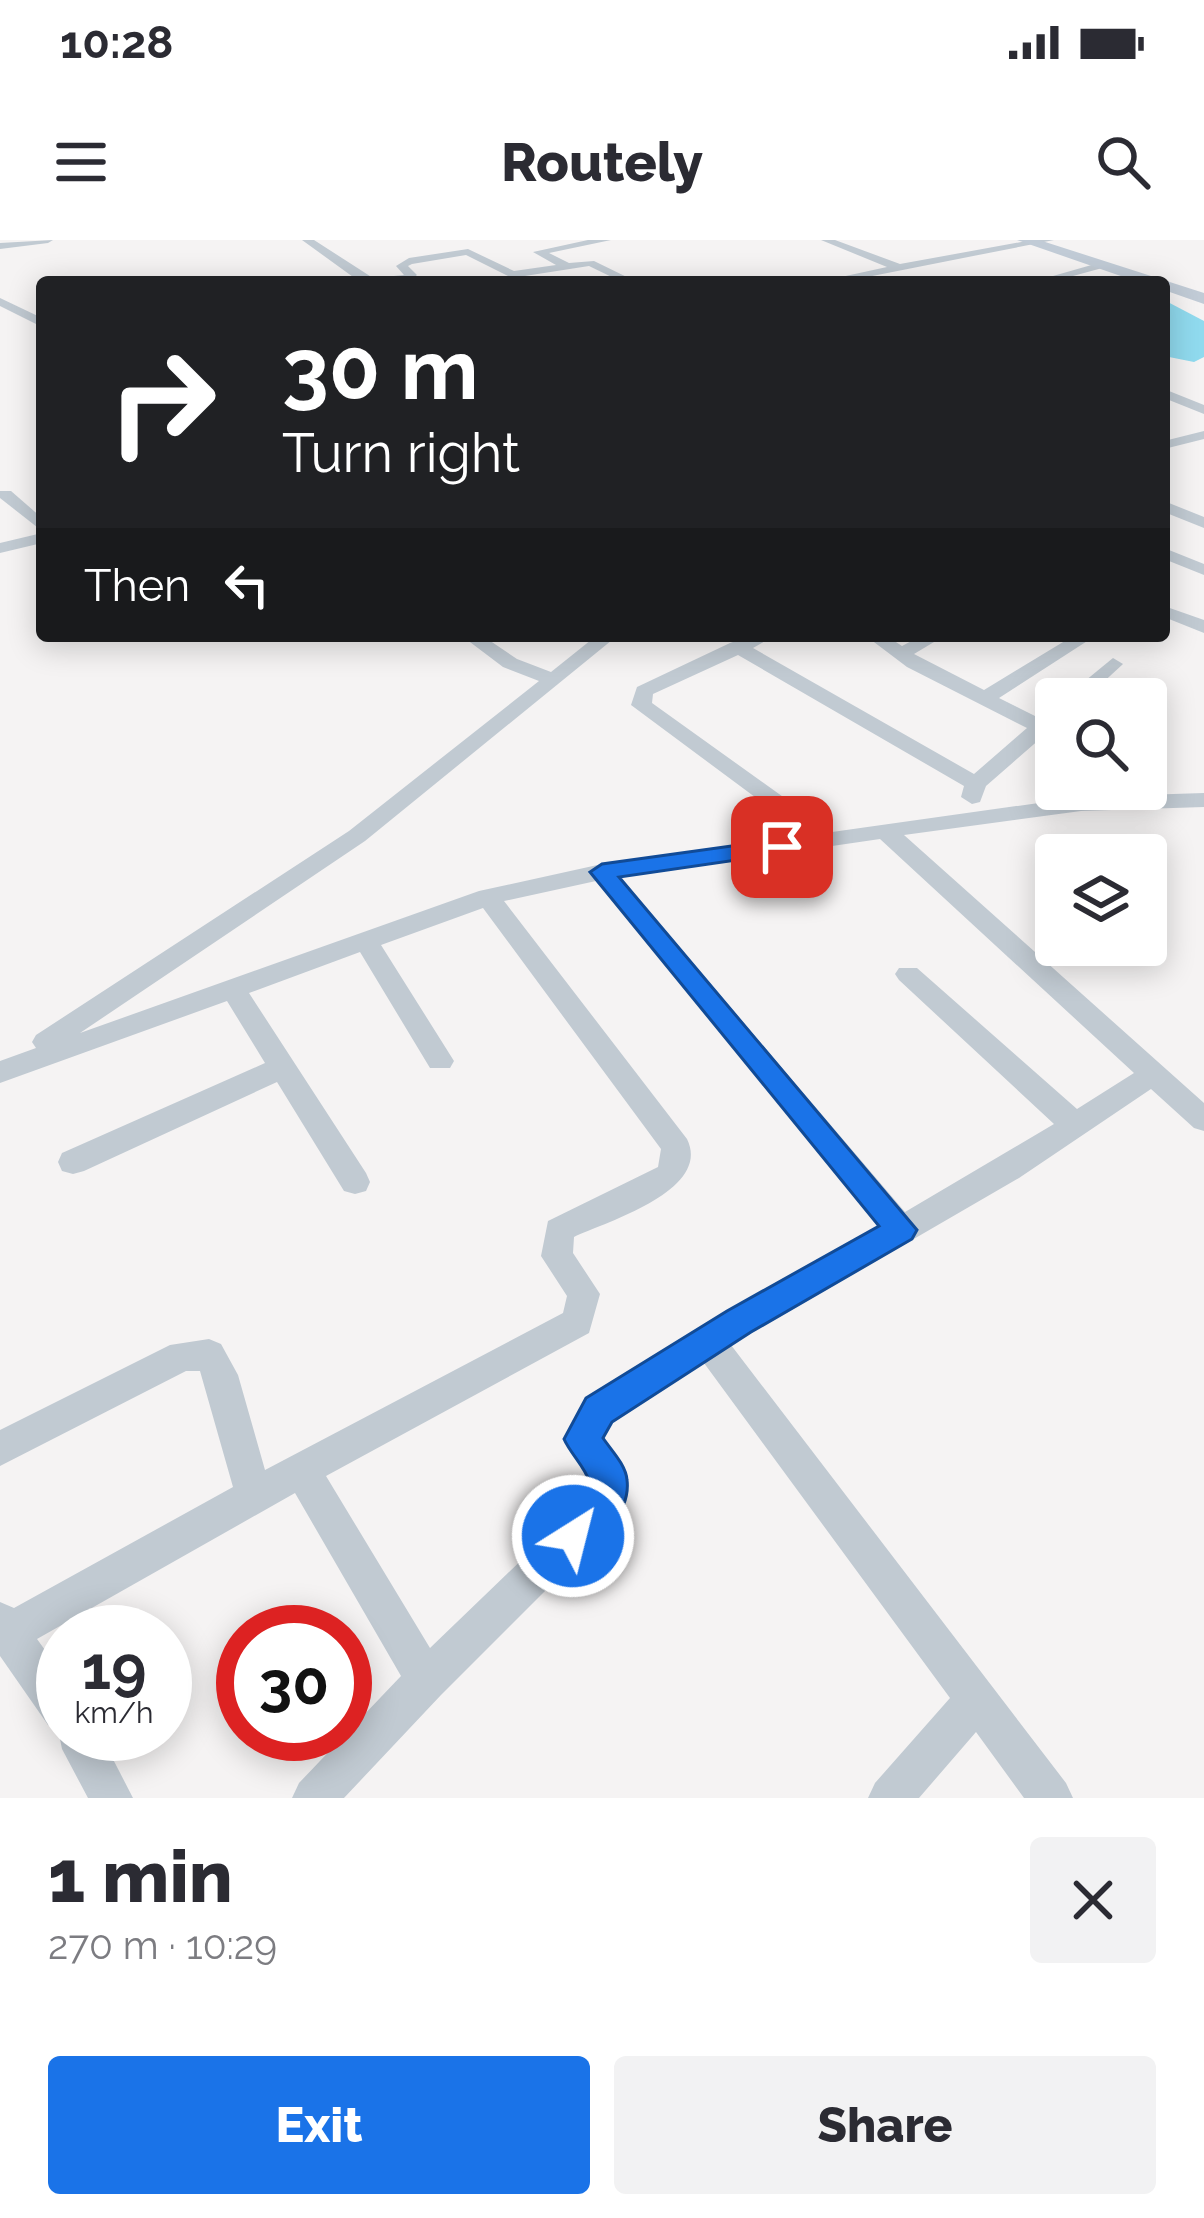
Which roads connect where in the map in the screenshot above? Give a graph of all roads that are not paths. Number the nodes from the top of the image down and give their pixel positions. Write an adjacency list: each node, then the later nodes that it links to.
1 (48, 240): 6 (street)
2 (308, 240): 10 (street)
3 (606, 240): 8 (street)
4 (826, 240): 9 (street)
5 (1035, 241): 7 (street); 9 (street)
6 (0, 246)
7 (1102, 265): 14 (street); 15 (street)
8 (568, 267): 11 (street); 12 (street)
9 (897, 267): 13 (street)
10 (359, 276)
11 (409, 276)
12 (619, 276)
13 (853, 276)
14 (1061, 276)
15 (1136, 276)
16 (0, 301): 17 (street)
17 (36, 319)
18 (1170, 396): 19 (street)
19 (1204, 410)
20 (1204, 435): 21 (street)
21 (1170, 444)
22 (5, 494): 24 (street)
23 (1170, 509): 25 (street)
24 (36, 521)
25 (1204, 523)
26 (36, 539): 27 (street)
27 (0, 548)
28 (1170, 555): 29 (street)
29 (1204, 569)
30 (1170, 613): 31 (street)
31 (1204, 627)
32 (480, 642): 42 (street)
33 (600, 642): 42 (street)
34 (750, 642): 38 (street)
35 (883, 642): 39 (street)
36 (923, 642): 39 (street)
37 (1074, 642): 43 (street)
38 (737, 647): 46 (street); 50 (street)
39 (900, 654): 43 (street)
40 (1113, 664): 41 (street)
41 (1097, 678)
42 (552, 679): 58 (street)
43 (985, 698): 44 (street)
44 (1035, 715)
45 (1035, 732): 46 (street)
46 (976, 784): 48 (street)
47 (1204, 800): 48 (street)
48 (973, 819): 49 (street)
49 (885, 831): 50 (street); 59 (street)
50 (828, 840): 51 (street)
51 (602, 872): 52 (street); 64 (street)
52 (488, 897): 53 (street); 67 (street)
53 (366, 941): 55 (street); 56 (street)
54 (908, 974): 61 (street)
55 (232, 988): 57 (street); 58 (street)
56 (440, 1061)
57 (283, 1067): 62 (street); 63 (street)
58 (4, 1070)
59 (1153, 1074): 60 (street); 61 (street)
60 (1204, 1120)
61 (1075, 1125): 64 (street)
62 (73, 1162)
63 (356, 1182)
64 (901, 1230): 65 (street)
65 (708, 1341): 71 (street); 72 (street)
66 (0, 1449): 68 (street)
67 (303, 1472): 68 (street); 71 (street)
68 (254, 1497): 69 (street)
69 (4, 1628): 70 (street)
70 (36, 1672)
71 (426, 1680): 75 (street)
72 (976, 1700): 76 (street); 77 (street)
73 (91, 1761): 74 (street)
74 (110, 1798)
75 (314, 1798)
76 (890, 1798)
77 (1052, 1798)

